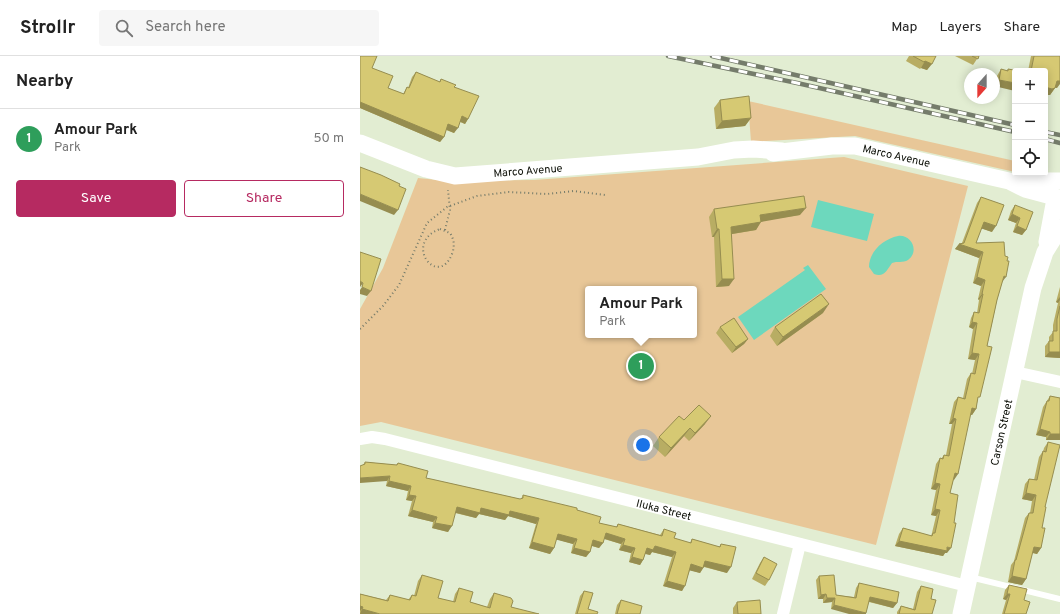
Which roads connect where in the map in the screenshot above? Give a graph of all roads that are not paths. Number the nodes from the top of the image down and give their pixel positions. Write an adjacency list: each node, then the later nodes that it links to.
1 (360, 142): 2 (street, Marco Avenue)
2 (1058, 193): 4 (street, Carson Street)
3 (1060, 228): 4 (street, Carson Street)
4 (1045, 252): 5 (street, Carson Street)
5 (1015, 372): 6 (street); 9 (street, Carson Street)
6 (1060, 382)
7 (360, 439): 8 (street, Iluka Street)
8 (800, 544): 9 (street, Iluka Street); 11 (street)
9 (968, 581): 10 (lane); 12 (street, Carson Street)
10 (1060, 599)
11 (783, 614)
12 (961, 614)

